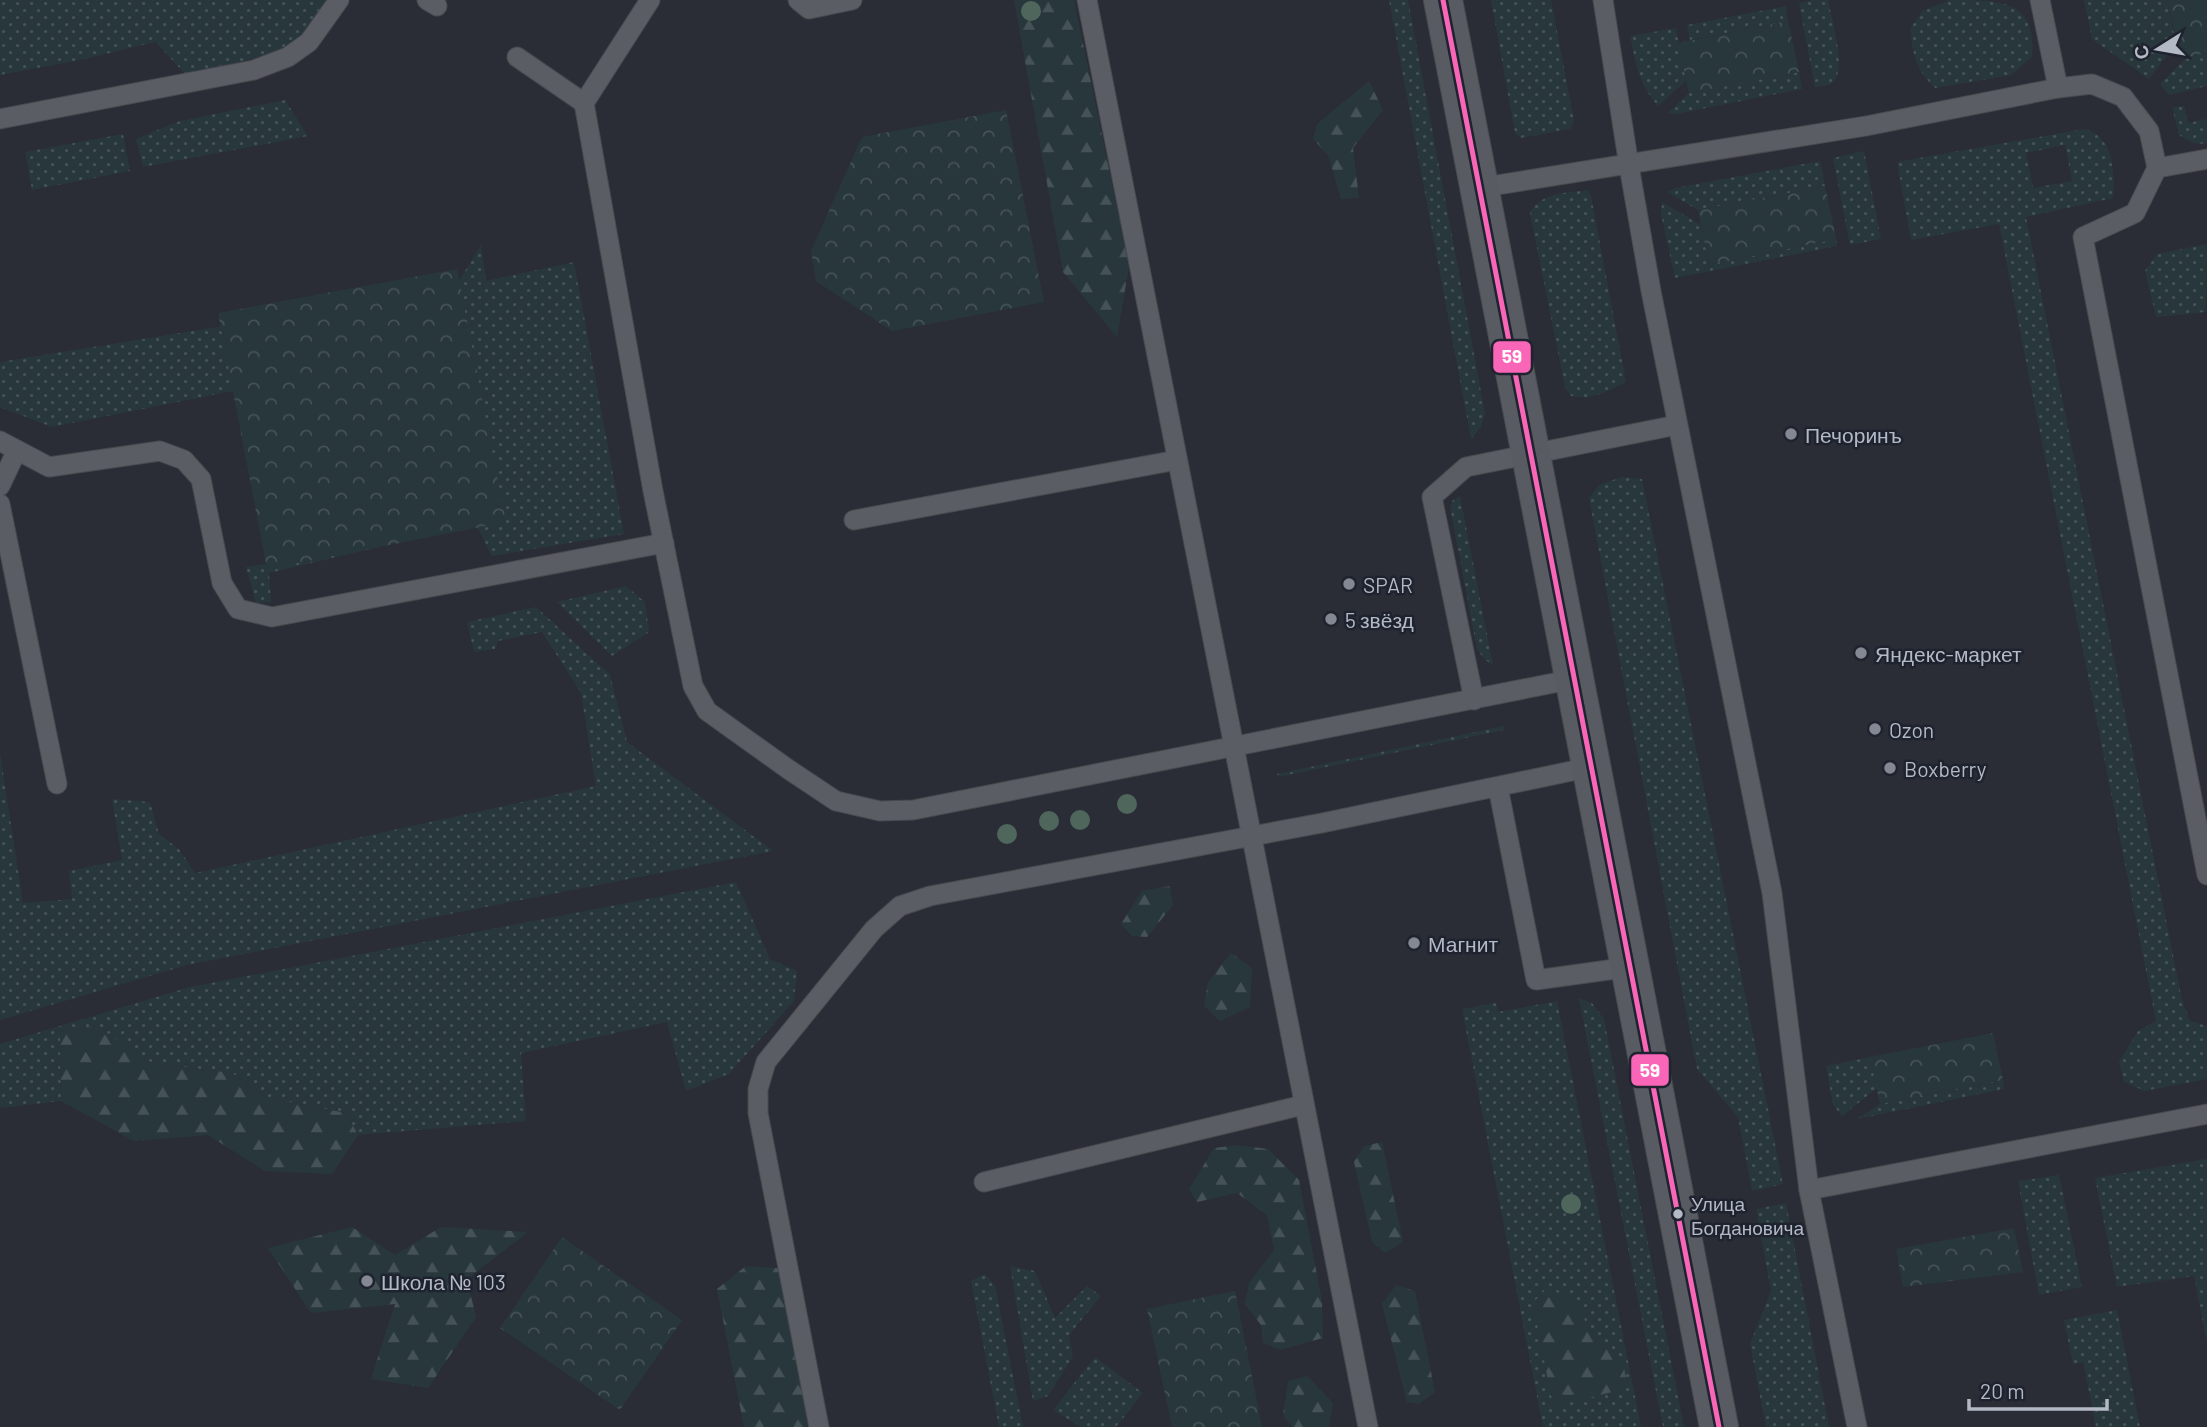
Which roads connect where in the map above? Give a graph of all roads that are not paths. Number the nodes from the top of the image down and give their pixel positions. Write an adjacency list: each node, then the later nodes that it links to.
1 (339, 0): 12 (lane)
2 (650, 0): 11 (lane)
3 (798, 0): 4 (lane)
4 (852, 0)
5 (1087, 0): 20 (lane)
6 (1443, 0): 16 (street)
7 (1603, 0): 14 (lane)
8 (2040, 0): 10 (lane)
9 (517, 57): 11 (lane)
10 (2058, 88): 14 (lane); 15 (lane)
11 (583, 103): 24 (lane)
12 (0, 119)
13 (2207, 159): 15 (lane)
14 (1629, 166): 16 (lane); 17 (lane)
15 (2157, 168): 32 (lane)
16 (1478, 188): 19 (street)
17 (1678, 425): 19 (lane); 37 (lane)
18 (8, 446): 21 (lane); 24 (lane)
19 (1531, 454): 25 (street); 26 (lane)
20 (1177, 460): 23 (lane); 27 (lane)
21 (0, 486)
22 (0, 504): 29 (lane)
23 (855, 520)
24 (664, 543): 27 (lane)
25 (1574, 679): 26 (lane); 28 (street)
26 (1474, 700): 27 (lane)
27 (1234, 747): 31 (lane)
28 (1591, 767): 30 (lane); 33 (street)
29 (57, 784)
30 (1498, 787): 31 (lane); 33 (lane)
31 (1251, 836): 34 (lane); 38 (lane)
32 (2207, 875)
33 (1630, 967): 40 (street)
34 (1303, 1105): 36 (lane); 39 (lane)
35 (2207, 1114): 37 (lane)
36 (984, 1182)
37 (1809, 1190): 41 (lane)
38 (819, 1427)
39 (1368, 1427)
40 (1719, 1427)
41 (1857, 1427)

